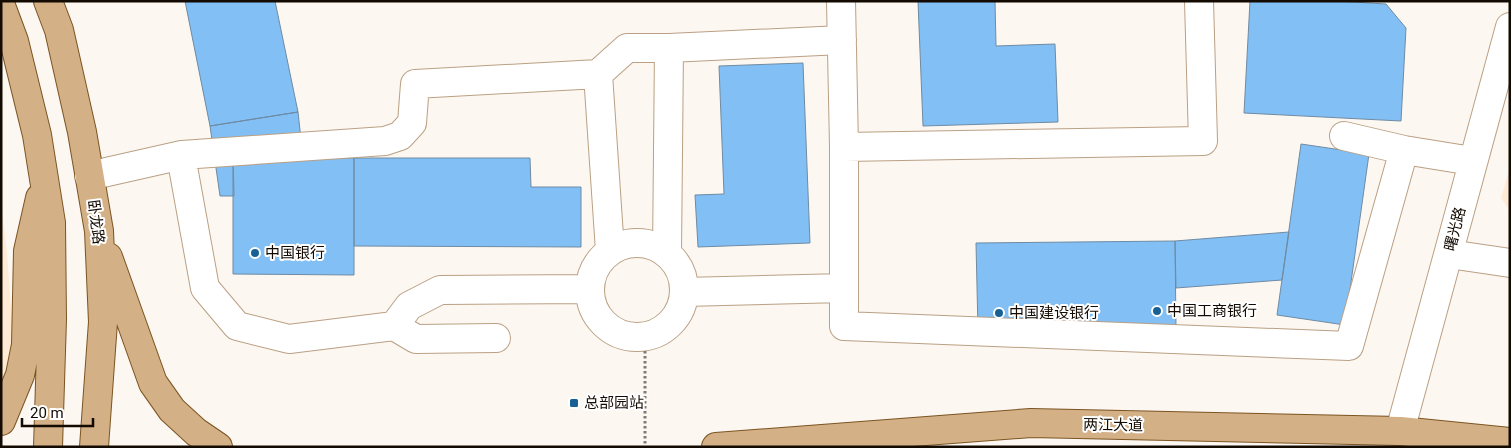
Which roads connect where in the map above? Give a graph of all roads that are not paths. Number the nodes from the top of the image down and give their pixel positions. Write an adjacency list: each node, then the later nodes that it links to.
1 (48, 1): 14 (main road, 卧龙路)
2 (841, 1): 6 (street)
3 (1199, 1): 10 (street)
4 (1, 6): 15 (main road)
5 (1510, 27): 13 (street, 曙光路)
6 (842, 40): 7 (street); 10 (street)
7 (669, 48): 8 (street); 18 (street)
8 (598, 74): 12 (street); 17 (street)
9 (1344, 136): 11 (street)
10 (844, 147): 21 (street)
11 (1404, 150): 13 (street); 21 (street)
12 (181, 156): 14 (street); 24 (street)
13 (1472, 161): 19 (street, 曙光路)
14 (89, 176): 16 (main road, 卧龙路)
15 (44, 182): 26 (main road); 29 (main road)
16 (99, 231): 30 (main road, 卧龙路); 31 (main road)
17 (610, 251): 18 (street); 22 (street)
18 (667, 254): 23 (street)
19 (1449, 254): 20 (street); 27 (street, 曙光路)
20 (1510, 263)
21 (844, 288): 23 (street)
22 (590, 289): 23 (street); 24 (street)
23 (684, 292)
24 (394, 326): 25 (street)
25 (496, 338)
26 (1, 421)
27 (1400, 432): 28 (main road, 两江大道); 32 (main road, 两江大道)
28 (1510, 442)
29 (48, 447)
30 (94, 447)
31 (218, 447)
32 (716, 447)

